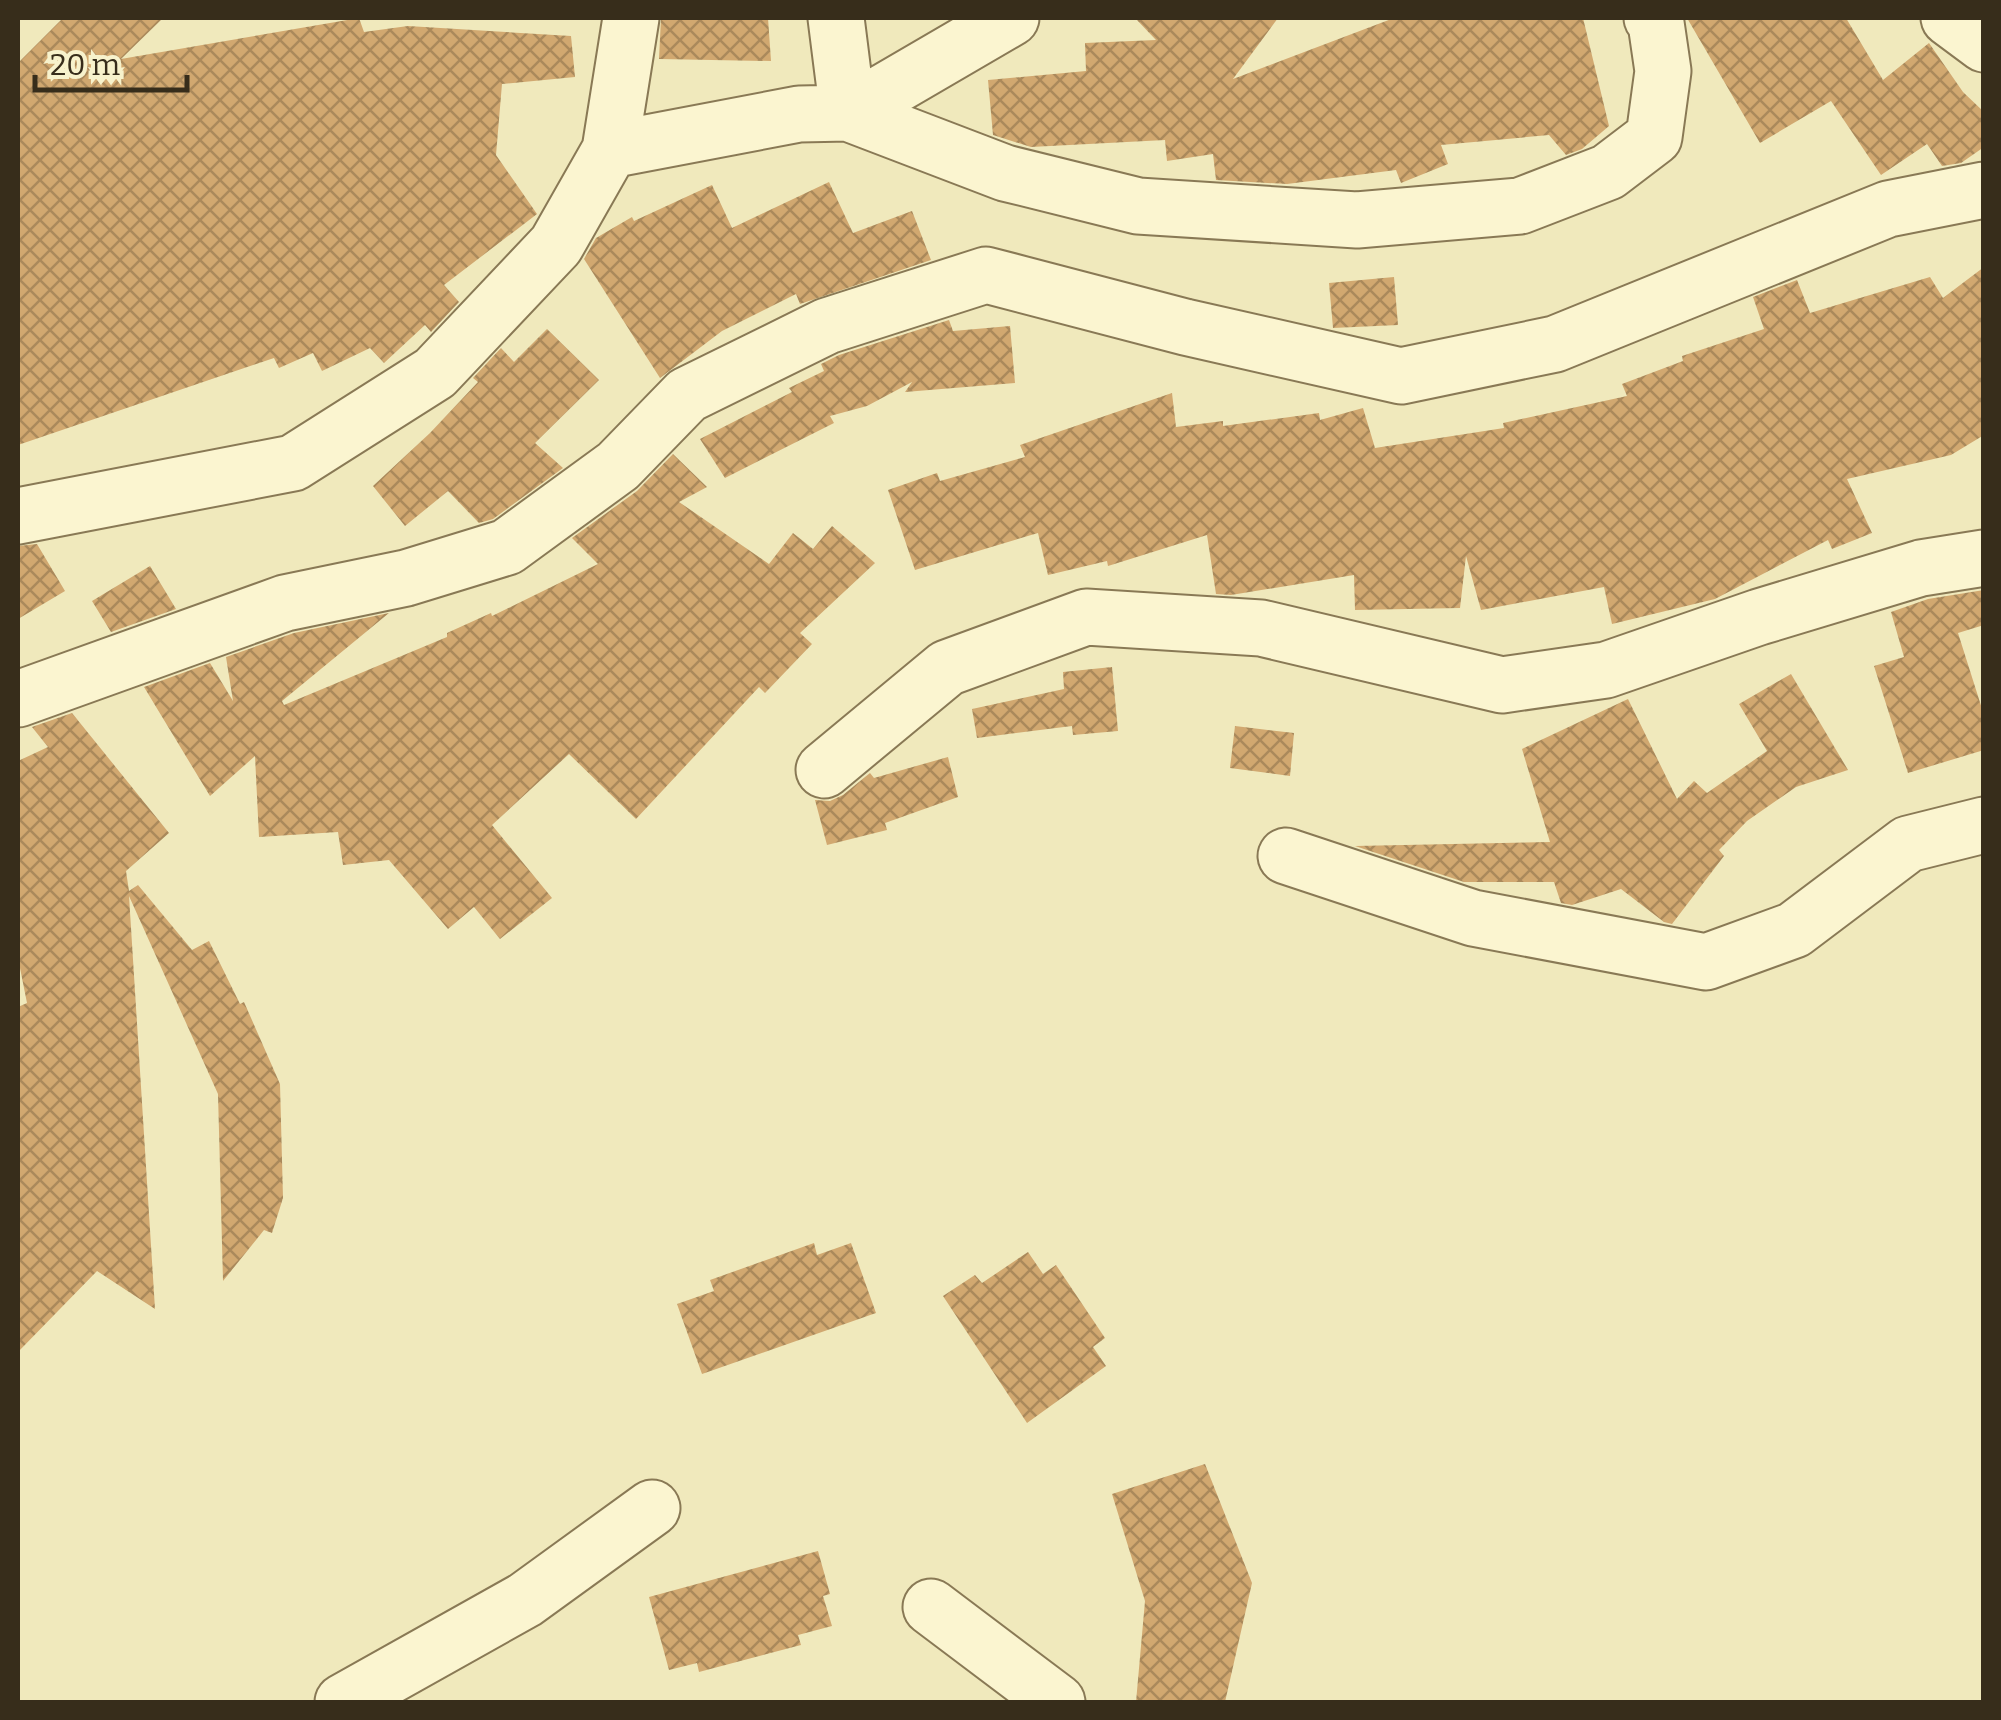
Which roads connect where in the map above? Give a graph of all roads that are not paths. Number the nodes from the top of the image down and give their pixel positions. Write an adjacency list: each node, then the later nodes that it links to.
1 (631, 18): 8 (street)
2 (836, 18): 7 (street)
3 (1012, 18): 7 (street)
4 (1652, 18): 7 (street)
5 (1949, 18): 6 (street)
6 (1984, 44)
7 (848, 112): 8 (street)
8 (610, 150): 10 (street)
9 (1984, 190): 12 (street)
10 (18, 516)
11 (1984, 558): 13 (street)
12 (18, 698)
13 (824, 770)
14 (1984, 825): 15 (street)
15 (1286, 856)
16 (652, 1508): 18 (street)
17 (931, 1607): 19 (street)
18 (343, 1702)
19 (1058, 1702)

